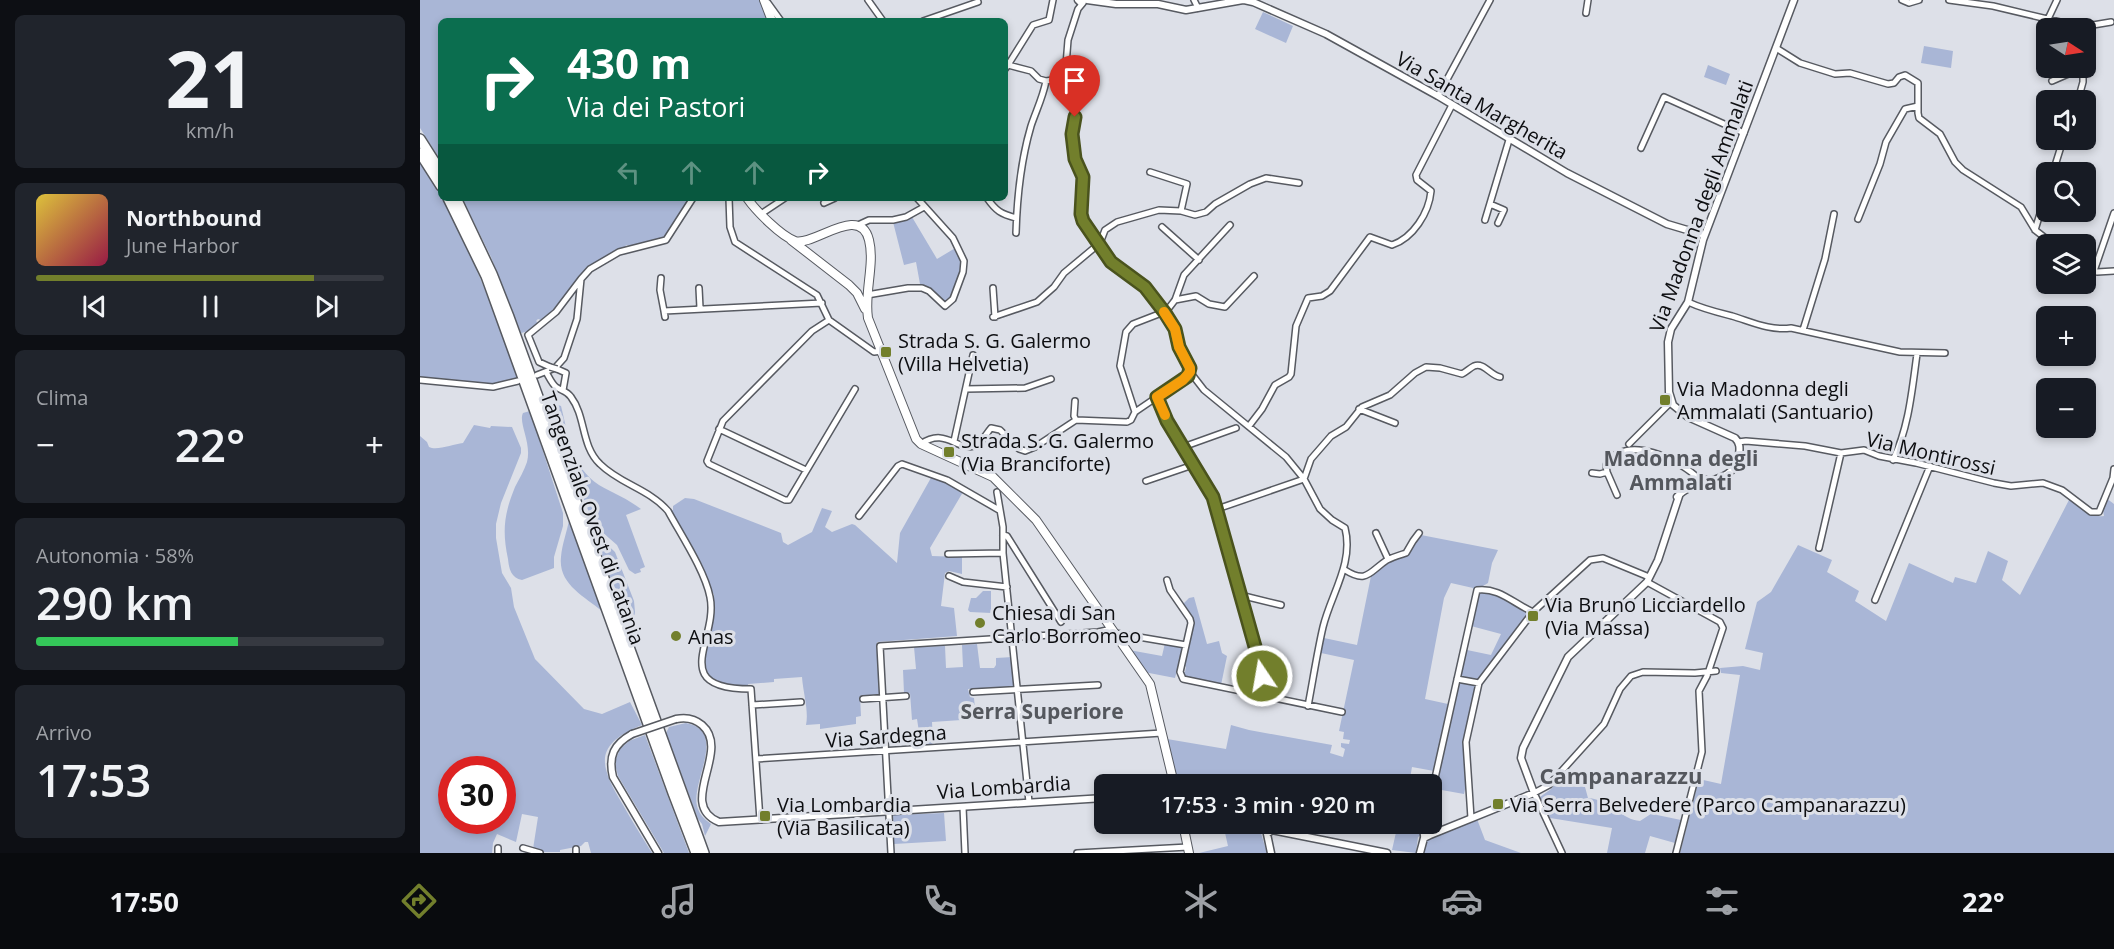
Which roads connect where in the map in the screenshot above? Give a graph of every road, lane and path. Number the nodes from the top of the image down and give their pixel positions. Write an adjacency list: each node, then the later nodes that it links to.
1 (765, 0): 19 (main road); 20 (street)
2 (868, 0): 21 (street)
3 (1053, 0): 28 (street)
4 (1194, 0): 17 (street)
5 (1243, 0): 14 (street, Via Santa Margherita); 17 (street, Via Santa Margherita)
6 (1490, 0): 34 (street)
7 (1588, 0): 18 (street)
8 (1794, 0): 27 (street, Via Madonna degli Ammalati)
9 (1902, 0): 10 (street)
10 (1919, 0)
11 (1949, 0): 15 (street)
12 (2057, 0): 24 (street)
13 (1082, 1): 17 (street, Via Santa Margherita); 30 (street)
14 (1254, 1): 34 (street, Via Santa Margherita)
15 (1963, 1): 23 (street)
16 (978, 2): 22 (street)
17 (1198, 8)
18 (1586, 13)
19 (771, 18)
20 (779, 18)
21 (881, 18)
22 (932, 18)
23 (2044, 18)
24 (2048, 18)
25 (2111, 22): 26 (street)
26 (2096, 25)
27 (1776, 48): 36 (street); 37 (street, Via Madonna degli Ammalati)
28 (1008, 63)
29 (1008, 66): 32 (street)
30 (1065, 78): 32 (street); 76 (street)
31 (2059, 78): 33 (street)
32 (1046, 81): 62 (street)
33 (2052, 81)
34 (1438, 96): 35 (street, Via Santa Margherita)
35 (1452, 105): 39 (street, Via Santa Margherita); 120 (street)
36 (1917, 106): 63 (street); 70 (street)
37 (1744, 133): 40 (street); 74 (street, Via Madonna degli Ammalati)
38 (420, 139): 42 (highway)
39 (1509, 140): 56 (street); 74 (street, Via Santa Margherita)
40 (1641, 148)
41 (420, 153): 44 (highway)
42 (438, 167)
43 (1150, 172): 58 (street)
44 (438, 181)
45 (1299, 183): 58 (street)
46 (449, 201): 200 (highway, Tangenziale Ovest di Catania)
47 (457, 201): 201 (highway, Tangenziale Ovest di Catania)
48 (691, 201): 84 (street)
49 (729, 201): 91 (street)
50 (750, 201): 60 (main road)
51 (780, 201): 60 (street)
52 (828, 201): 55 (street)
53 (919, 201): 57 (street)
54 (989, 201): 62 (street)
55 (824, 203)
56 (1490, 204): 64 (street); 66 (street)
57 (924, 207): 68 (street); 88 (street)
58 (1181, 211): 76 (street)
59 (2114, 213): 79 (street)
60 (761, 214): 73 (main road)
61 (1833, 214): 96 (street)
62 (1016, 218): 71 (street)
63 (1858, 219)
64 (1485, 220)
65 (2037, 222): 70 (street)
66 (1498, 223)
67 (1230, 225): 78 (street)
68 (856, 226): 75 (main road); 88 (main road)
69 (1162, 227): 78 (street)
70 (2035, 230): 72 (street)
71 (1016, 233)
72 (2040, 234)
73 (786, 235): 75 (main road); 77 (main road)
74 (1704, 235): 90 (street, Via Madonna degli Ammalati)
75 (804, 241): 77 (main road)
76 (1100, 243): 86 (street); 93 (street)
77 (809, 254): 87 (main road)
78 (1199, 260): 89 (street)
79 (2096, 265)
80 (2096, 271): 81 (street)
81 (2114, 272)
82 (1254, 276): 89 (street)
83 (661, 278): 92 (street)
84 (581, 279): 101 (street); 101 (street)
85 (699, 288): 92 (street)
86 (993, 288)
87 (857, 293): 88 (main road); 94 (main road)
88 (867, 295): 94 (main road)
89 (1175, 300): 93 (street)
90 (1688, 302): 96 (street); 115 (street, Via Madonna degli Ammalati)
91 (822, 303): 92 (street); 95 (street)
92 (700, 308)
93 (1164, 312): 102 (street); 117 (street)
94 (868, 318): 97 (main road)
95 (829, 320): 97 (street); 122 (street)
96 (1803, 330): 99 (street)
97 (882, 351): 125 (main road)
98 (1945, 353): 99 (street)
99 (1917, 354): 129 (street)
100 (973, 355): 110 (street)
101 (548, 369): 103 (street, bridge); 104 (street); 112 (street)
102 (1190, 372): 113 (street); 120 (street)
103 (566, 373): 105 (street); 112 (street)
104 (537, 375)
105 (573, 375)
106 (1500, 377): 116 (street)
107 (1051, 379): 110 (street)
108 (420, 380): 109 (street)
109 (518, 381)
110 (966, 388): 123 (street)
111 (855, 389): 133 (street)
112 (563, 390): 177 (street)
113 (1157, 397): 117 (street); 126 (street)
114 (1076, 400): 118 (street)
115 (1671, 402): 124 (street); 127 (street)
116 (1359, 409): 119 (street); 137 (street)
117 (1135, 412): 118 (street)
118 (1076, 420): 123 (street)
119 (1395, 423)
120 (1249, 426): 137 (street)
121 (1236, 428): 126 (street)
122 (719, 429): 133 (street); 133 (street)
123 (954, 441): 125 (street)
124 (1738, 442): 128 (street, Via Montirossi); 138 (street)
125 (921, 444): 162 (main road)
126 (1183, 447): 130 (street)
127 (1629, 447): 134 (street); 138 (street)
128 (1840, 453): 129 (street, Via Montirossi); 148 (street)
129 (1893, 459): 131 (street, Via Montirossi)
130 (1193, 465): 139 (street); 142 (street)
131 (1930, 466): 136 (street, Via Montirossi); 158 (street)
132 (2114, 469): 136 (street, Via Montirossi)
133 (806, 470)
134 (1607, 472): 135 (street); 141 (street)
135 (1592, 473)
136 (2113, 478)
137 (1304, 479): 142 (street); 152 (street)
138 (1693, 479): 155 (street)
139 (1146, 481)
140 (997, 492): 143 (street)
141 (1617, 495)
142 (1217, 509): 157 (street)
143 (999, 510): 144 (street); 147 (street)
144 (859, 516)
145 (1376, 533): 151 (street)
146 (1419, 533): 151 (street)
147 (1003, 535): 149 (street); 161 (street)
148 (1819, 548)
149 (1003, 553): 150 (street); 156 (street)
150 (948, 554)
151 (1388, 560): 152 (street)
152 (1345, 570): 178 (street)
153 (949, 576): 156 (street)
154 (1167, 580): 164 (street)
155 (1648, 580): 160 (street); 166 (street); 186 (street)
156 (1007, 587): 163 (street)
157 (1240, 595): 159 (street); 172 (street)
158 (1875, 600)
159 (1281, 605)
160 (1533, 612): 167 (street); 168 (street)
161 (1060, 622)
162 (1114, 631): 163 (street); 164 (street); 180 (main road)
163 (1013, 637): 170 (street); 174 (street)
164 (1186, 645): 172 (street)
165 (1716, 671): 166 (street)
166 (1708, 672): 186 (street); 209 (street)
167 (1457, 679): 168 (street); 185 (street)
168 (1479, 683): 191 (street)
169 (1098, 685): 170 (street)
170 (1018, 690): 171 (street); 181 (street)
171 (973, 692)
172 (1253, 694): 178 (street)
173 (906, 696): 174 (street)
174 (883, 698): 175 (street); 182 (street)
175 (863, 699)
176 (801, 702): 177 (street)
177 (752, 705): 183 (street)
178 (1308, 706): 179 (street)
179 (1342, 712)
180 (1162, 733): 181 (street, Via Sardegna); 184 (main road)
181 (1023, 742): 182 (street, Via Sardegna); 188 (street)
182 (886, 751): 183 (street, Via Sardegna); 190 (street)
183 (756, 759): 192 (street)
184 (1170, 774)
185 (1436, 774)
186 (1534, 792): 191 (street); 208 (street)
187 (1094, 799): 188 (street, Via Lombardia)
188 (1029, 802): 189 (street, Via Lombardia)
189 (963, 807): 190 (street, Via Lombardia); 203 (street)
190 (889, 811): 192 (street, Via Lombardia); 202 (street)
191 (1471, 818): 195 (street)
192 (760, 820): 199 (street, Via Lombardia, bridge)
193 (1185, 834): 197 (main road)
194 (1423, 834): 195 (street)
195 (1424, 838): 207 (street)
196 (523, 849): 198 (street)
197 (1189, 850): 204 (street)
198 (540, 853)
199 (658, 853)
200 (696, 853)
201 (704, 853)
202 (891, 853)
203 (965, 853)
204 (1077, 853)
205 (1271, 853): 206 (street)
206 (1387, 853)
207 (1420, 853)
208 (1562, 853)
209 (1676, 853)

